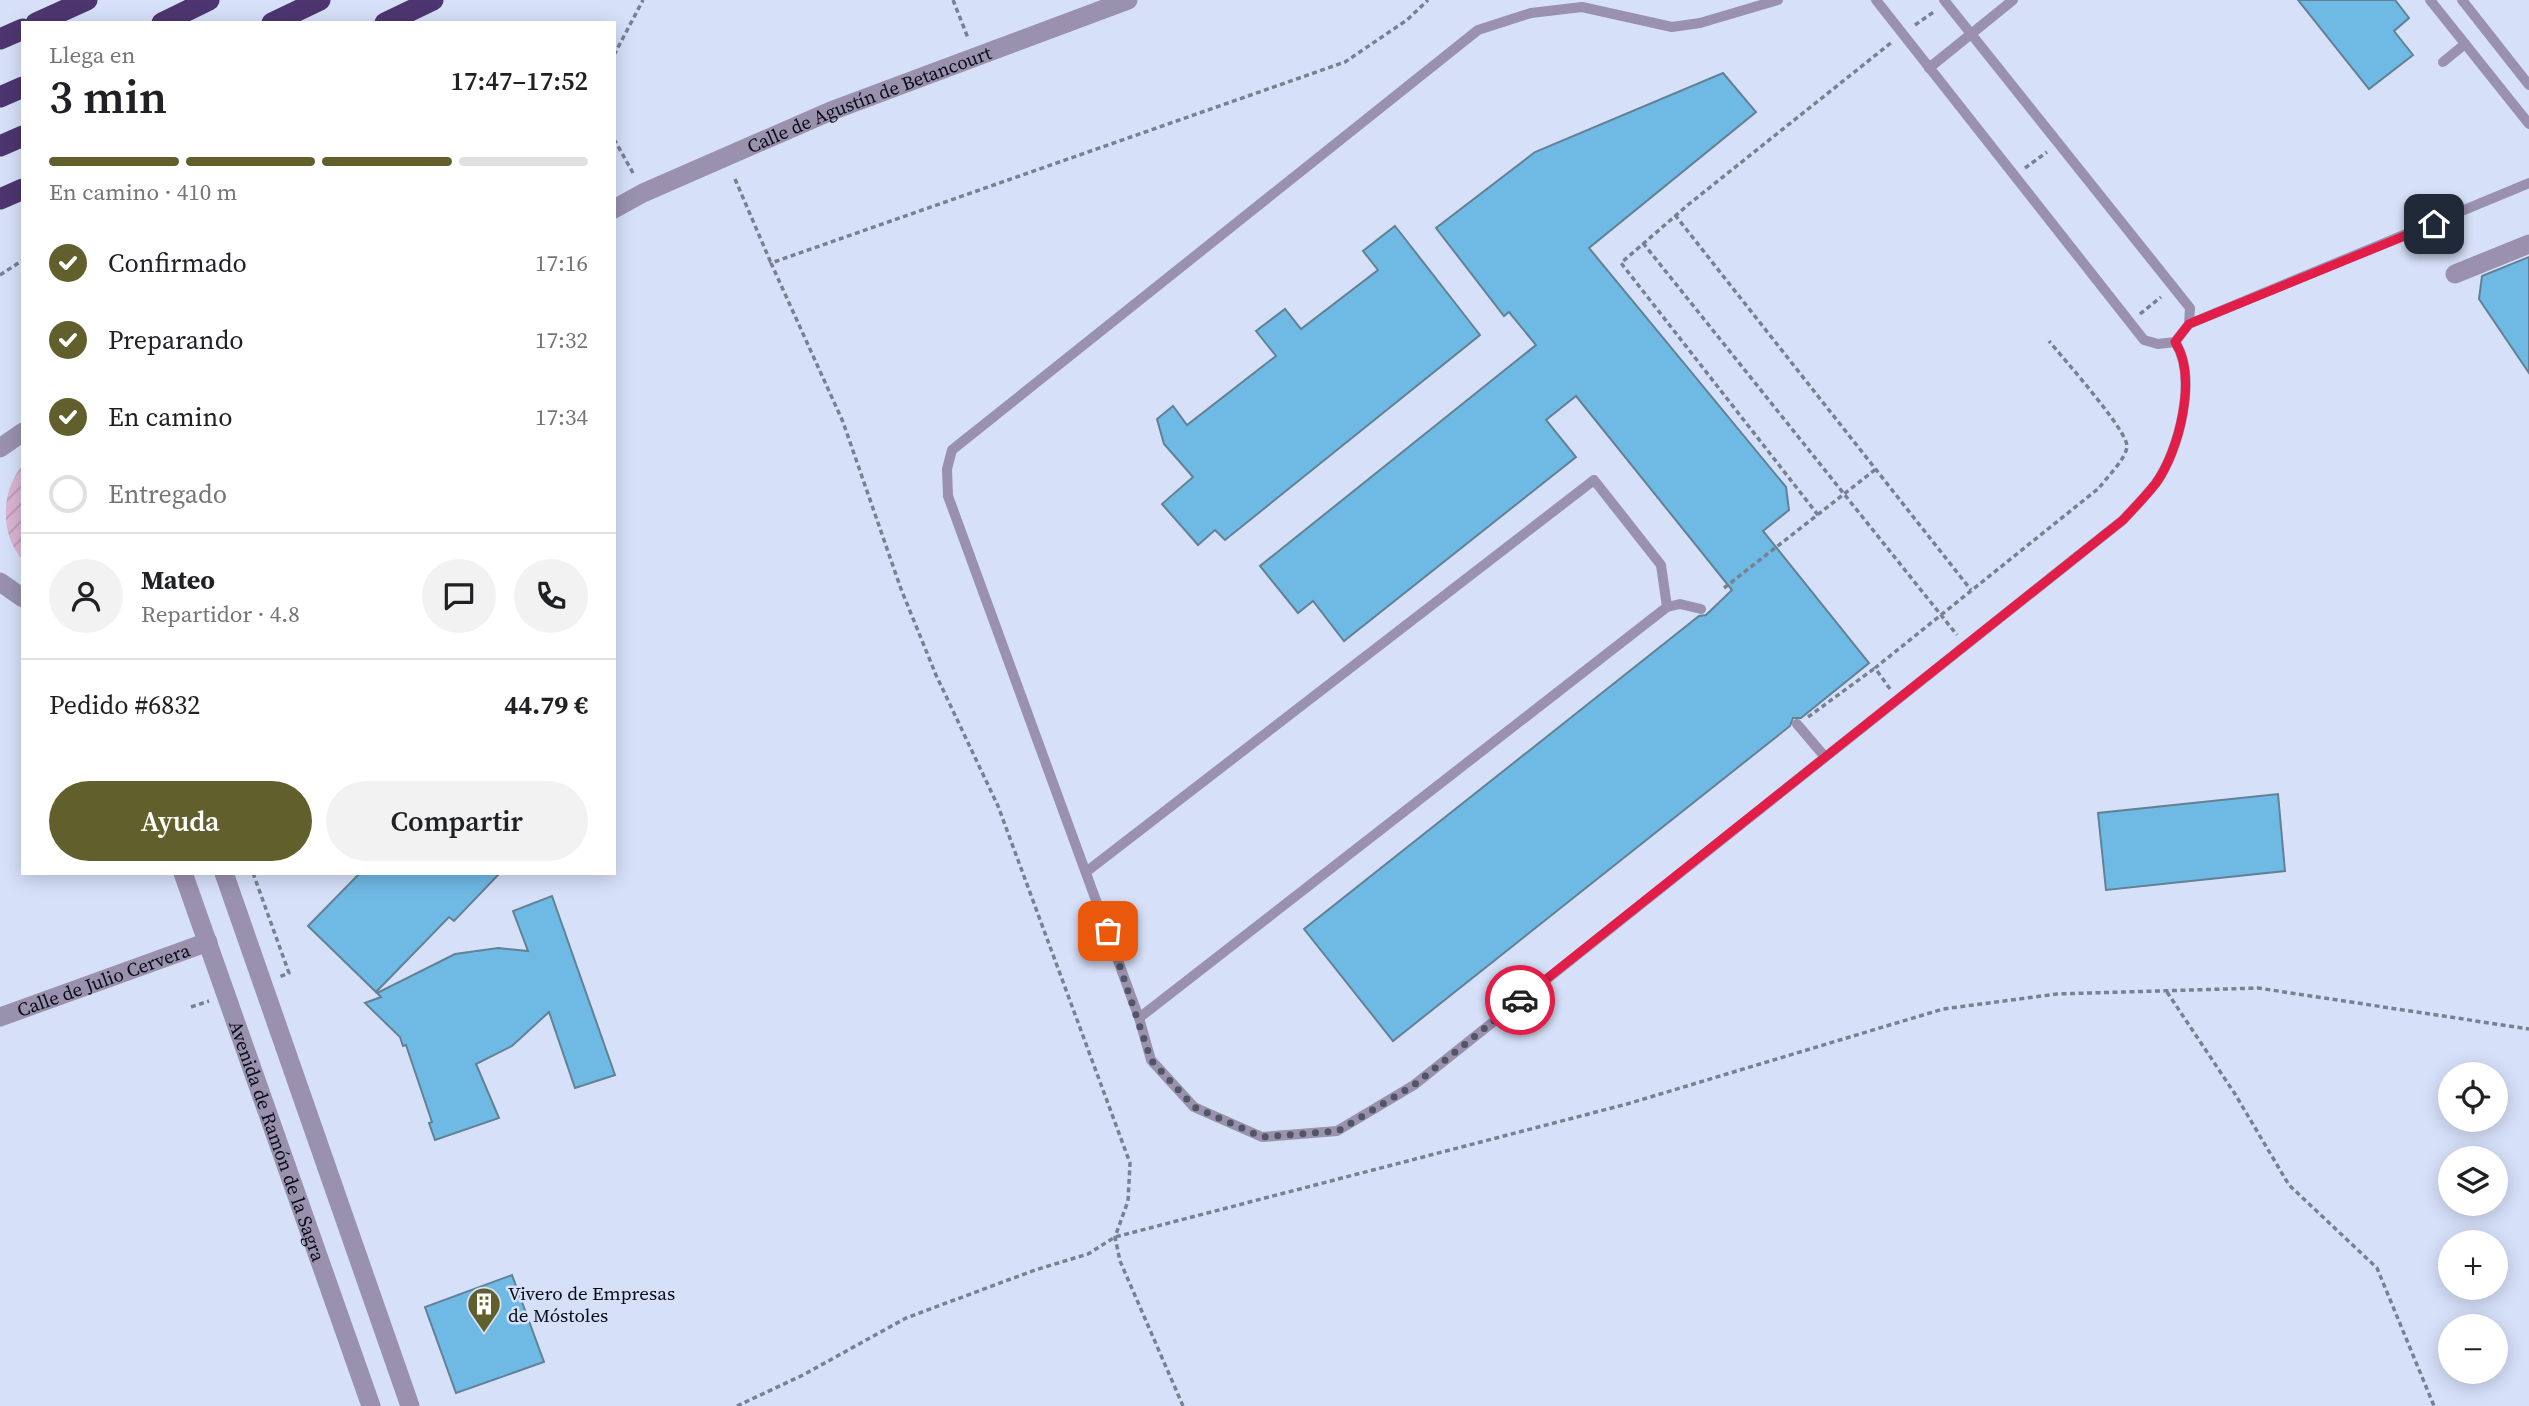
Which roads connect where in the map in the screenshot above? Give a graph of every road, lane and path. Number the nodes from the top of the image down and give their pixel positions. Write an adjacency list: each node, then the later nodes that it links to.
1 (87, 0): 15 (highway)
2 (209, 0): 16 (highway)
3 (320, 0): 17 (highway)
4 (433, 0): 18 (highway)
5 (643, 0): 24 (path)
6 (953, 0): 25 (path)
7 (1128, 0): 25 (street, Calle de Agustín de Betancourt)
8 (1428, 0): 45 (path)
9 (1778, 0): 70 (lane)
10 (1876, 0): 20 (lane)
11 (2013, 0): 21 (lane)
12 (2430, 0): 23 (lane)
13 (2462, 0): 28 (lane)
14 (1945, 2): 20 (path); 21 (lane)
15 (40, 21)
16 (166, 21)
17 (276, 21)
18 (389, 21)
19 (21, 30): 22 (highway)
20 (1902, 33): 27 (lane); 41 (path)
21 (1970, 33): 27 (lane); 32 (lane)
22 (0, 39)
23 (2465, 44): 26 (lane); 29 (lane)
24 (616, 51)
25 (974, 57): 40 (street, Calle de Agustín de Betancourt)
26 (2443, 62)
27 (1929, 68): 35 (lane)
28 (2529, 85)
29 (2529, 124)
30 (21, 137): 33 (highway)
31 (616, 142): 34 (path)
32 (2058, 144): 35 (path); 48 (lane)
33 (0, 146)
34 (633, 173)
35 (2014, 175): 49 (lane)
36 (735, 178): 45 (path)
37 (2529, 183): 50 (lane)
38 (21, 190): 39 (highway)
39 (0, 199)
40 (616, 208)
41 (1675, 215): 42 (path); 55 (path)
42 (1643, 243): 56 (path); 57 (path)
43 (2529, 244): 46 (street)
44 (21, 261): 47 (path)
45 (771, 263): 78 (path)
46 (2455, 274)
47 (0, 275)
48 (2174, 288): 49 (path); 50 (lane)
49 (2130, 321): 52 (lane)
50 (2189, 324): 52 (lane)
51 (2049, 341): 60 (path)
52 (2175, 342): 69 (lane)
53 (21, 433): 54 (street)
54 (0, 449)
55 (1876, 469): 56 (path); 60 (path)
56 (1845, 496): 57 (path); 64 (path)
57 (1818, 515): 59 (path)
58 (0, 582): 61 (street)
59 (1724, 588)
60 (1971, 590): 64 (path)
61 (21, 597)
62 (1667, 607): 63 (lane); 70 (lane); 76 (lane)
63 (1701, 609)
64 (1942, 617): 65 (path); 66 (path)
65 (1959, 639)
66 (1875, 668): 67 (path); 68 (path)
67 (1892, 691)
68 (1797, 724): 69 (lane)
69 (1825, 757): 76 (lane)
70 (1086, 872): 76 (lane)
71 (184, 875): 73 (street, Avenida de Ramón de la Sagra)
72 (225, 875): 80 (street, Avenida de Ramón de la Sagra)
73 (208, 942): 75 (street, Calle de Julio Cervera); 79 (street, Avenida de Ramón de la Sagra)
74 (2167, 992): 77 (path); 78 (path); 83 (path)
75 (0, 1017)
76 (1139, 1018)
77 (2529, 1029)
78 (1115, 1237): 81 (path); 82 (path)
79 (371, 1406)
80 (410, 1406)
81 (737, 1406)
82 (1183, 1406)
83 (2434, 1406)

